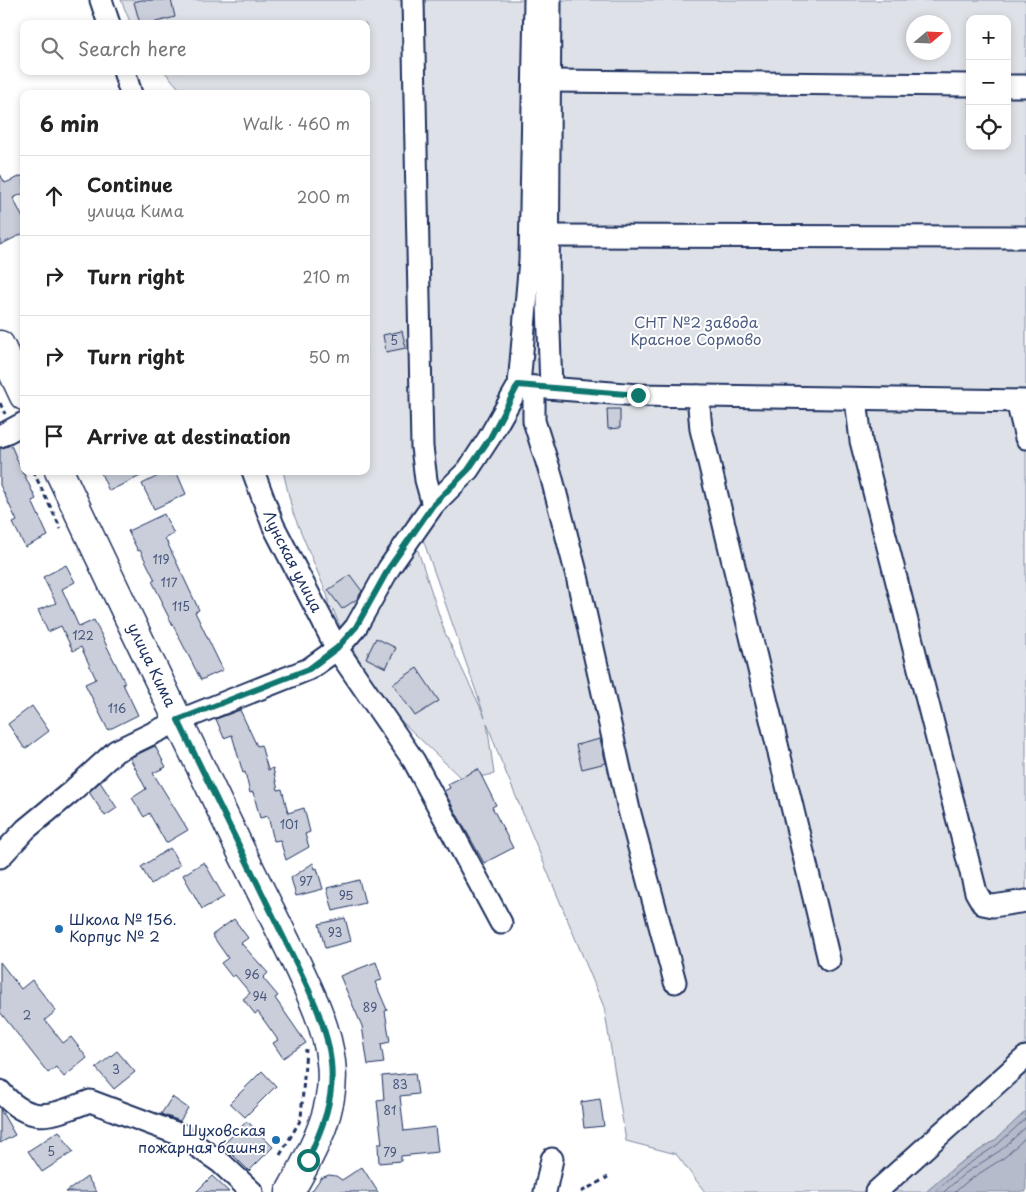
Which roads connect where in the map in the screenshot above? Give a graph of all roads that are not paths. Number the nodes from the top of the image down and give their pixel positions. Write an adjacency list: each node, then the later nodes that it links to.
1 (101, 0): 5 (street)
2 (413, 0): 25 (street)
3 (535, 0): 15 (street)
4 (550, 0): 7 (street)
5 (108, 20)
6 (125, 75): 11 (street)
7 (550, 81): 8 (street); 12 (street)
8 (966, 85)
9 (1011, 86): 10 (street)
10 (1026, 86)
11 (130, 90)
12 (549, 236): 13 (street); 15 (street)
13 (1026, 237)
14 (0, 345): 16 (main road)
15 (535, 387): 17 (street); 25 (street); 32 (street)
16 (20, 388)
17 (698, 396): 18 (street); 31 (street)
18 (856, 399): 19 (street); 29 (street)
19 (1022, 401): 22 (street)
20 (20, 425): 21 (street)
21 (0, 436)
22 (1026, 438)
23 (61, 475): 27 (main road, улица Кима)
24 (254, 475): 26 (street, Лунская улица)
25 (433, 505): 26 (street)
26 (337, 648): 27 (street); 30 (street, Лунская улица)
27 (178, 720): 28 (street); 37 (main road, улица Кима)
28 (0, 857)
29 (1026, 901)
30 (501, 923)
31 (829, 960)
32 (675, 982)
33 (1026, 1057): 39 (street)
34 (3, 1099): 36 (street)
35 (552, 1160): 38 (street)
36 (252, 1192)
37 (290, 1192)
38 (545, 1192)
39 (876, 1192)

